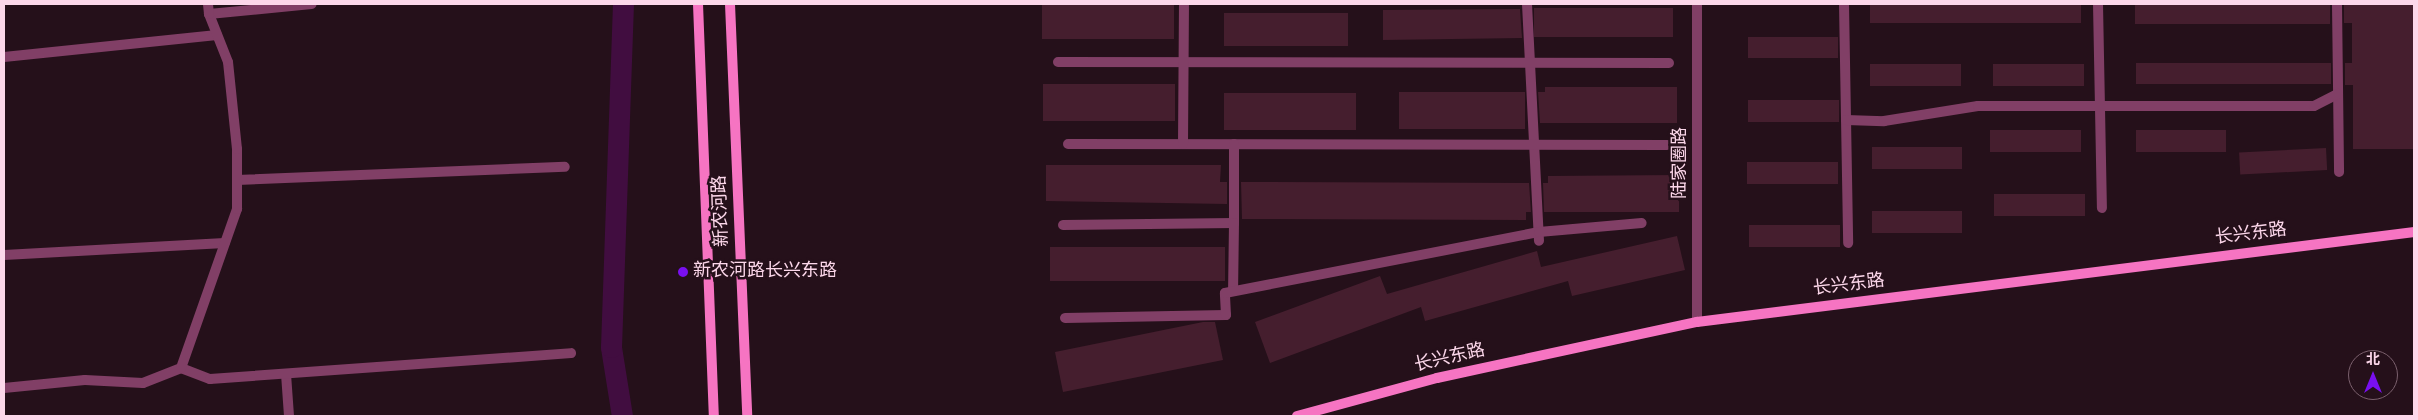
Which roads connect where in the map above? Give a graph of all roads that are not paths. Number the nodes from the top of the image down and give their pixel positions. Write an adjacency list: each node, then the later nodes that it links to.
1 (312, 4): 10 (street)
2 (698, 4): 45 (main road, 新农河路)
3 (730, 4): 46 (main road, 新农河路)
4 (1184, 4): 14 (street)
5 (1526, 4): 15 (street)
6 (1698, 4): 39 (street, 陆家圈路)
7 (1844, 4): 19 (street)
8 (2098, 4): 18 (street)
9 (2337, 4): 17 (street)
10 (208, 9): 11 (street)
11 (217, 35): 12 (street); 27 (street)
12 (4, 57)
13 (1058, 62): 14 (street)
14 (1184, 62): 15 (street); 21 (street)
15 (1530, 63): 16 (street); 23 (street)
16 (1669, 63)
17 (2338, 94): 18 (street); 26 (street)
18 (2099, 106): 19 (street); 28 (street)
19 (1846, 120): 35 (street)
20 (1068, 144): 21 (street)
21 (1183, 144): 22 (street)
22 (1234, 144): 23 (street); 29 (street)
23 (1534, 145): 24 (street); 33 (street)
24 (1667, 145)
25 (565, 167): 27 (street)
26 (2339, 172)
27 (237, 180): 34 (street)
28 (2102, 208)
29 (1234, 223): 31 (street); 37 (street)
30 (1642, 223): 33 (street)
31 (1063, 225)
32 (2414, 232): 39 (main road, 长兴东路)
33 (1539, 237): 37 (street)
34 (225, 243): 36 (street); 41 (street)
35 (1848, 243)
36 (4, 255)
37 (1233, 291): 38 (street)
38 (1065, 318)
39 (1698, 322): 47 (main road, 长兴东路)
40 (571, 353): 42 (street)
41 (181, 368): 42 (street); 43 (street)
42 (286, 374): 44 (street)
43 (4, 388)
44 (289, 416)
45 (714, 416)
46 (746, 416)
47 (1297, 416)

